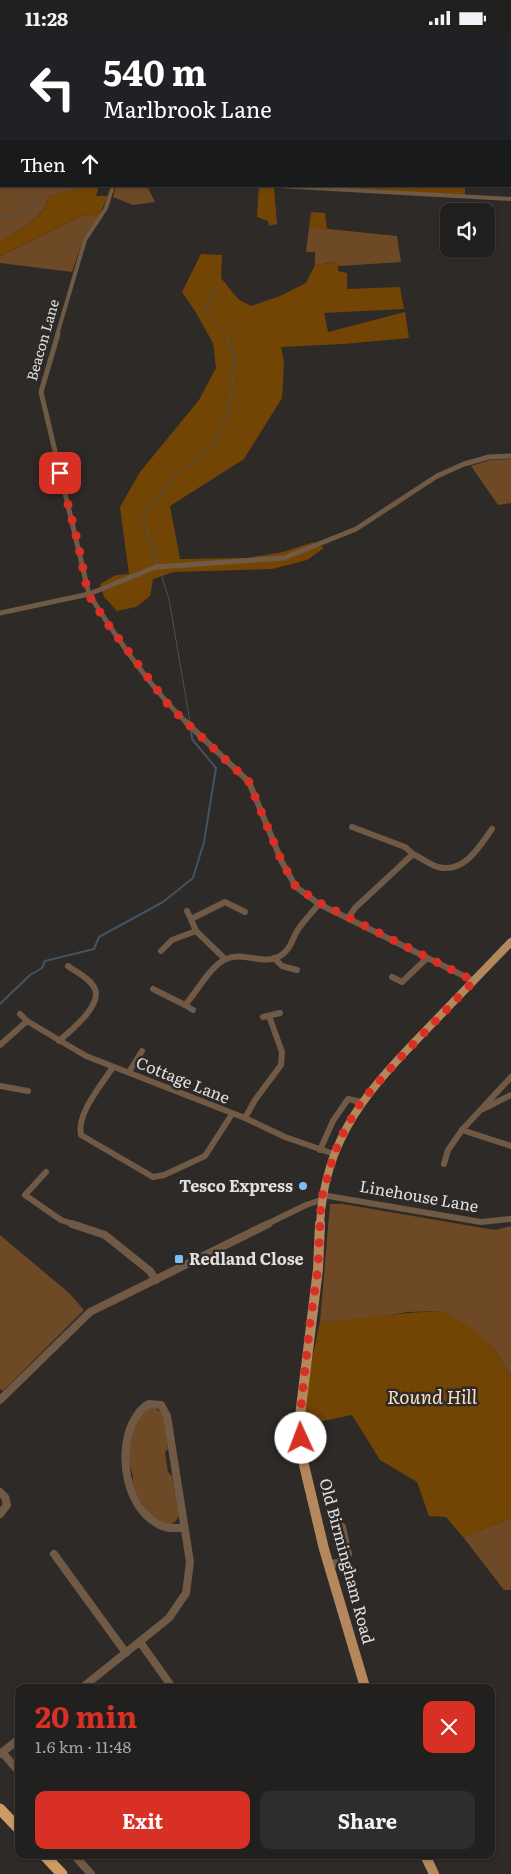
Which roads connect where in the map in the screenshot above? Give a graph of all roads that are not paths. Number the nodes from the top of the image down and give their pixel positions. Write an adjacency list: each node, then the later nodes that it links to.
1 (97, 35): 2 (street)
2 (102, 35)
3 (113, 187): 7 (street, Beacon Lane)
4 (295, 187): 5 (street)
5 (511, 199)
6 (511, 456): 7 (street)
7 (88, 594): 8 (street); 12 (street)
8 (0, 613)
9 (352, 827): 11 (street)
10 (492, 829): 11 (street)
11 (413, 854): 15 (street)
12 (320, 903): 15 (street); 20 (street)
13 (186, 911): 16 (street)
14 (245, 912): 16 (street)
15 (348, 918): 21 (street)
16 (192, 919): 17 (street)
17 (196, 931): 19 (street); 22 (street)
18 (511, 943): 26 (main road, Old Birmingham Road)
19 (161, 951)
20 (274, 958): 22 (street); 24 (street)
21 (427, 958): 25 (street); 26 (street)
22 (226, 959): 28 (street)
23 (68, 966): 33 (street)
24 (297, 970)
25 (392, 977)
26 (474, 981): 42 (main road, Old Birmingham Road)
27 (156, 992): 28 (street)
28 (185, 1005): 29 (street)
29 (193, 1010)
30 (280, 1013): 45 (street)
31 (20, 1014): 32 (street, Cottage Lane)
32 (27, 1021): 33 (street, Cottage Lane); 34 (street)
33 (60, 1041): 36 (street, Cottage Lane)
34 (0, 1045)
35 (142, 1051): 37 (street)
36 (113, 1067): 37 (street, Cottage Lane); 44 (street)
37 (129, 1072): 44 (street, Cottage Lane)
38 (511, 1077): 43 (street)
39 (0, 1086): 40 (street)
40 (28, 1091)
41 (511, 1095): 43 (street)
42 (361, 1102): 48 (street); 49 (main road, Old Birmingham Road)
43 (479, 1110): 46 (street)
44 (232, 1114): 45 (street, Cottage Lane)
45 (245, 1118): 48 (street, Cottage Lane)
46 (462, 1130): 47 (street); 50 (street)
47 (511, 1147)
48 (320, 1150): 49 (street, Cottage Lane)
49 (334, 1154): 52 (main road, Old Birmingham Road)
50 (444, 1164)
51 (46, 1172): 54 (street)
52 (322, 1197): 53 (street, Linehouse Lane); 54 (street); 61 (main road, Old Birmingham Road)
53 (511, 1219)
54 (156, 1280): 55 (street)
55 (0, 1400)
56 (0, 1492): 57 (street)
57 (0, 1514)
58 (342, 1527): 61 (street)
59 (184, 1529): 59 (street); 62 (street)
60 (54, 1554): 63 (street)
61 (329, 1565): 66 (main road, Old Birmingham Road)
62 (140, 1642): 63 (street); 65 (street)
63 (126, 1653): 64 (street)
64 (87, 1684)
65 (170, 1684)
66 (364, 1684)
67 (15, 1742): 68 (street)
68 (1, 1753): 69 (street)
69 (15, 1768)
70 (0, 1809): 71 (highway)
71 (15, 1825)
72 (48, 1859): 75 (highway)
73 (78, 1859): 76 (street)
74 (427, 1859): 77 (main road)
75 (62, 1874)
76 (91, 1874)
77 (434, 1874)

